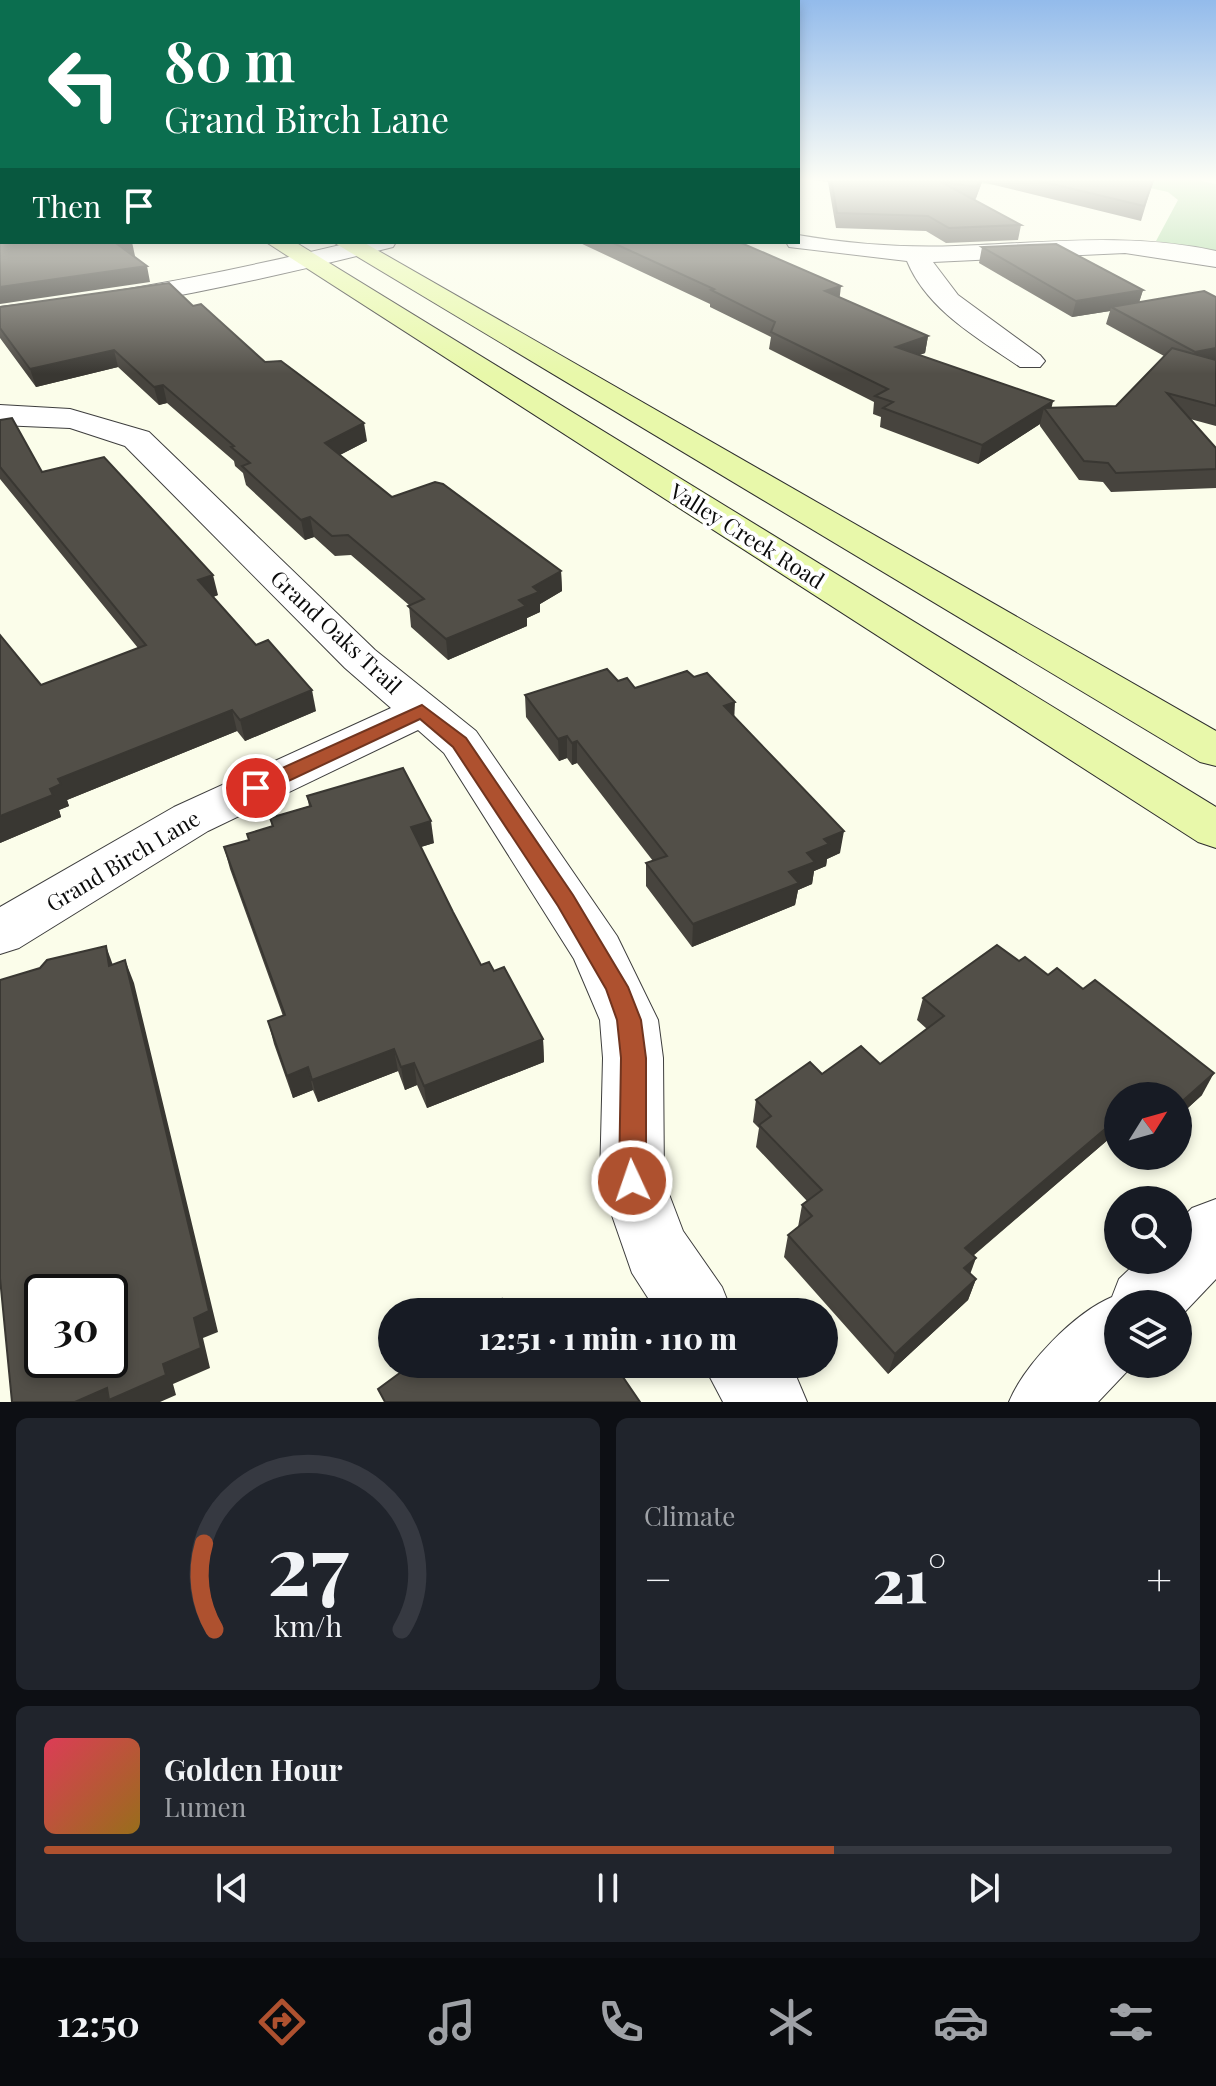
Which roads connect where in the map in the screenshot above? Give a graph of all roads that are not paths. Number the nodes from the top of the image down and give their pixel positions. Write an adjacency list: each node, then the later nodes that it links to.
1 (812, 243): 6 (street)
2 (1101, 243): 6 (street)
3 (1113, 243): 7 (street)
4 (351, 245): 5 (street); 12 (main road)
5 (286, 247): 8 (street); 8 (street); 13 (main road, Valley Creek Road)
6 (917, 254): 9 (street)
7 (1216, 259)
8 (10, 313)
9 (1030, 361)
10 (0, 415): 11 (street, Grand Oaks Trail)
11 (422, 711): 14 (street, Grand Birch Lane); 17 (street, Grand Oaks Trail)
12 (1216, 751)
13 (1216, 830)
14 (0, 933)
15 (1216, 1231): 16 (street)
16 (1158, 1290)
17 (688, 1298)
18 (1104, 1344): 21 (street)
19 (750, 1378): 20 (street)
20 (770, 1402)
21 (1046, 1402)

